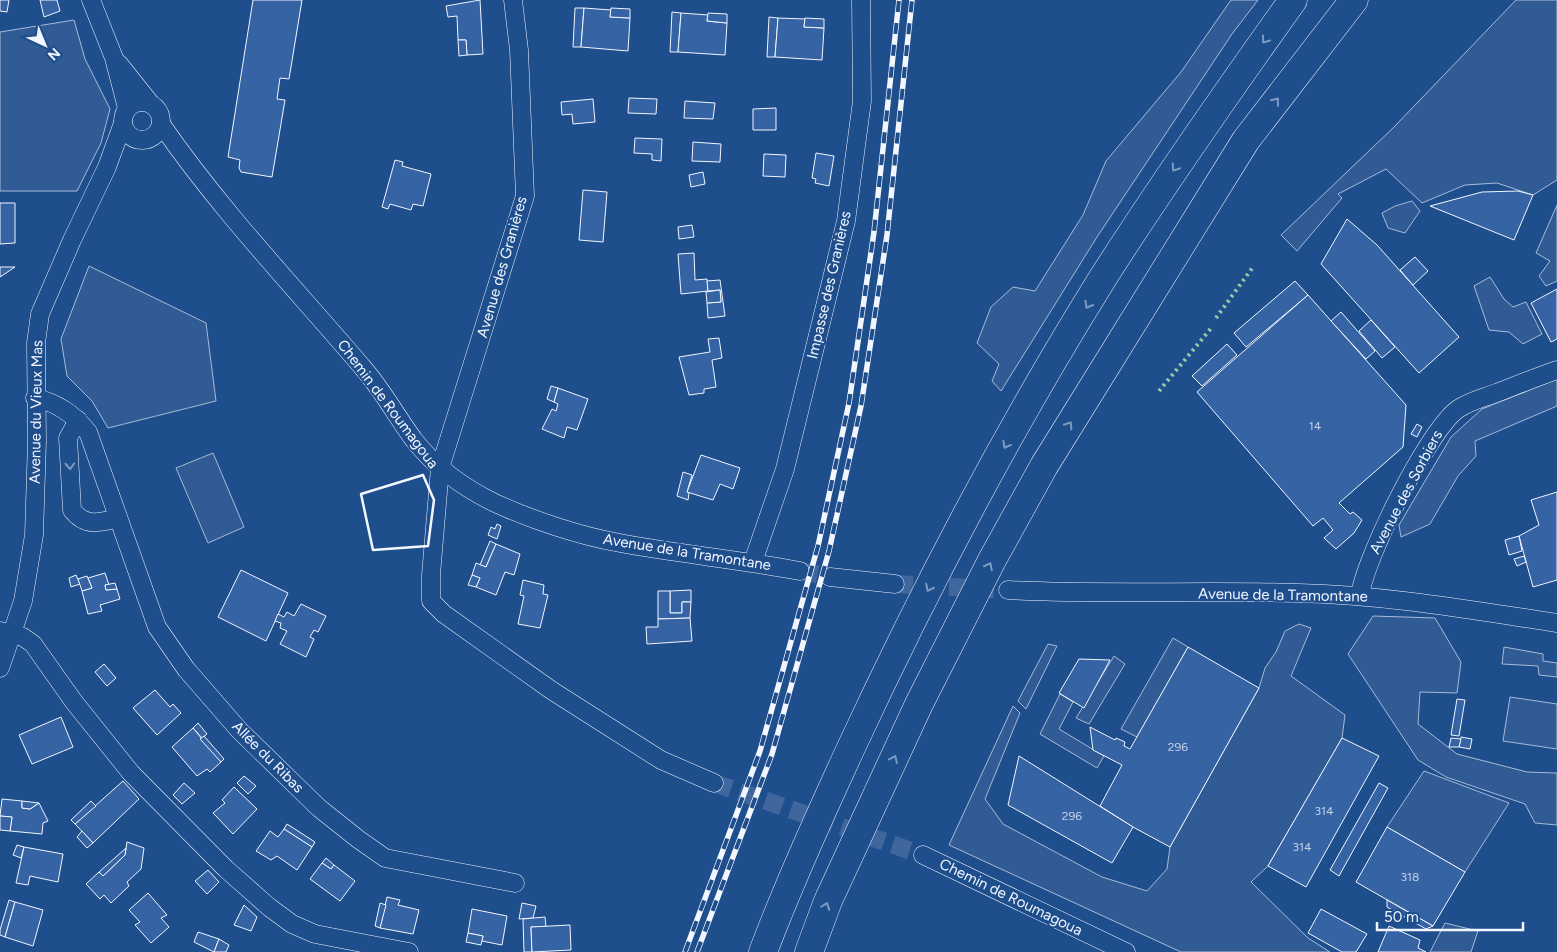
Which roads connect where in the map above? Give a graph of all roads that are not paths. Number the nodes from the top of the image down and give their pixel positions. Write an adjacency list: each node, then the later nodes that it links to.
1 (91, 0): 6 (street)
2 (513, 0): 16 (street, Avenue des Granières)
3 (861, 0): 18 (street, Impasse des Granières)
4 (1293, 0): 31 (highway, one-way to 31)
5 (1354, 0): 32 (highway, one-way to 5)
6 (114, 58): 7 (street); 8 (street)
7 (150, 103): 8 (street); 9 (street)
8 (125, 116): 10 (street); 12 (street, Avenue du Vieux Mas)
9 (161, 124): 10 (street); 11 (street, Chemin de Roumagoua)
10 (145, 139): 11 (street, Chemin de Roumagoua); 12 (street, Avenue du Vieux Mas)
11 (188, 164): 16 (street, Chemin de Roumagoua)
12 (107, 167): 14 (street, Avenue du Vieux Mas)
13 (1557, 370): 23 (street, Avenue des Sorbiers)
14 (35, 398): 15 (street); 25 (street, Avenue du Vieux Mas)
15 (78, 420): 17 (street, Allée du Ribas); 17 (street, one-way to 17)
16 (440, 468): 18 (street, Avenue de la Tramontane); 27 (street, Chemin de Roumagoua)
17 (118, 518): 29 (street, Allée du Ribas)
18 (753, 562): 19 (street, Avenue de la Tramontane)
19 (800, 571)
20 (830, 578): 21 (street)
21 (895, 584)
22 (1008, 590): 23 (street, Avenue de la Tramontane)
23 (1360, 596): 24 (street, Avenue de la Tramontane)
24 (1557, 623)
25 (6, 632): 26 (street, Avenue du Vieux Mas); 30 (street)
26 (0, 668)
27 (714, 783)
28 (923, 855): 33 (street, Chemin de Roumagoua)
29 (515, 882)
30 (409, 952)
31 (763, 952)
32 (809, 952)
33 (1126, 952)

